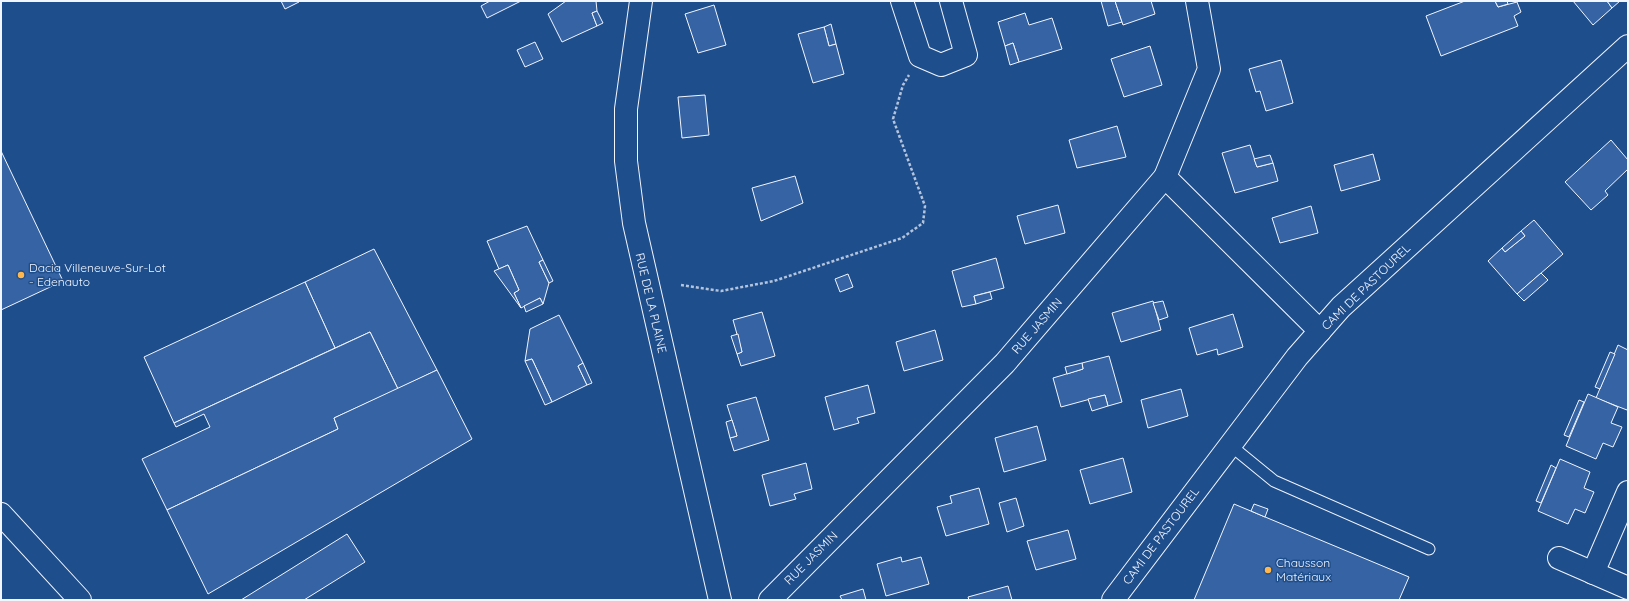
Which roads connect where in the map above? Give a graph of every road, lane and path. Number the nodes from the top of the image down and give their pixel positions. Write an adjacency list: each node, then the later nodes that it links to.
1 (641, 1): 18 (street, RUE DE LA PLAINE)
2 (902, 1): 6 (street)
3 (951, 1): 6 (street)
4 (1197, 1): 7 (street, RUE JASMIN)
5 (1628, 46): 9 (street, CAMI DE PASTOUREL)
6 (920, 56): 8 (path)
7 (1165, 177): 9 (street); 19 (street, RUE JASMIN)
8 (681, 285)
9 (1320, 331): 10 (street, CAMI DE PASTOUREL)
10 (1230, 445): 13 (lane); 20 (street, CAMI DE PASTOUREL)
11 (1628, 492): 15 (street)
12 (1, 514): 17 (street)
13 (1429, 549)
14 (1559, 558): 15 (street)
15 (1593, 573): 16 (street)
16 (1628, 588)
17 (80, 600)
18 (720, 600)
19 (770, 600)
20 (1113, 600)

